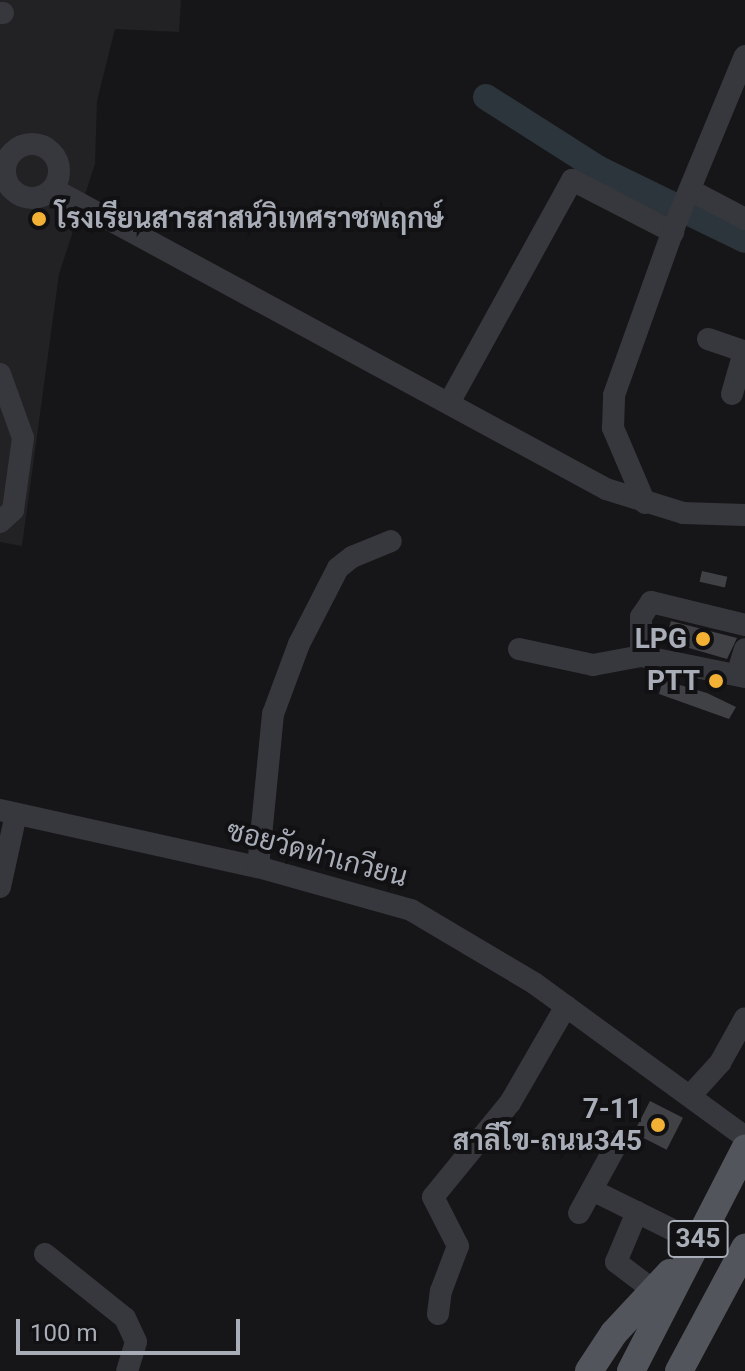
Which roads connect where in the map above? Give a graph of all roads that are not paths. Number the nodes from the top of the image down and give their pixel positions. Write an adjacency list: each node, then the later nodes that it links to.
1 (745, 56): 4 (street)
2 (4, 160): 3 (street); 3 (street)
3 (53, 189): 11 (street)
4 (689, 193): 5 (street); 6 (street)
5 (745, 219)
6 (674, 229): 11 (street); 13 (street)
7 (708, 339): 8 (street)
8 (744, 352): 10 (street)
9 (0, 374): 12 (street)
10 (732, 394)
11 (449, 403): 13 (street)
12 (10, 451): 15 (street)
13 (645, 503): 14 (street)
14 (745, 515)
15 (0, 522)
16 (391, 541): 23 (street)
17 (745, 625): 20 (street)
18 (519, 649): 20 (street)
19 (745, 649): 21 (street)
20 (641, 656): 21 (street)
21 (741, 676)
22 (8, 812): 23 (street, ซอยวัดท่าเกวียน); 24 (street)
23 (258, 867): 25 (street, ซอยวัดท่าเกวียน)
24 (0, 887)
25 (566, 1006): 28 (street, ซอยวัดท่าเกวียน); 39 (street)
26 (745, 1018): 27 (street)
27 (739, 1043): 28 (street)
28 (690, 1096): 29 (street, ซอยวัดท่าเกวียน)
29 (745, 1137)
30 (619, 1140): 32 (street)
31 (745, 1149): 35 (main road, 345)
32 (592, 1190): 33 (street); 34 (street)
33 (637, 1212): 35 (street); 38 (street)
34 (579, 1213)
35 (694, 1247): 38 (main road); 40 (main road, 345)
36 (745, 1248): 45 (main road, 345)
37 (45, 1254): 41 (street)
38 (653, 1290): 42 (main road)
39 (438, 1314)
40 (652, 1330): 43 (main road, 345); 44 (main road, 345)
41 (127, 1371)
42 (589, 1371)
43 (622, 1371)
44 (631, 1371)
45 (679, 1371)

